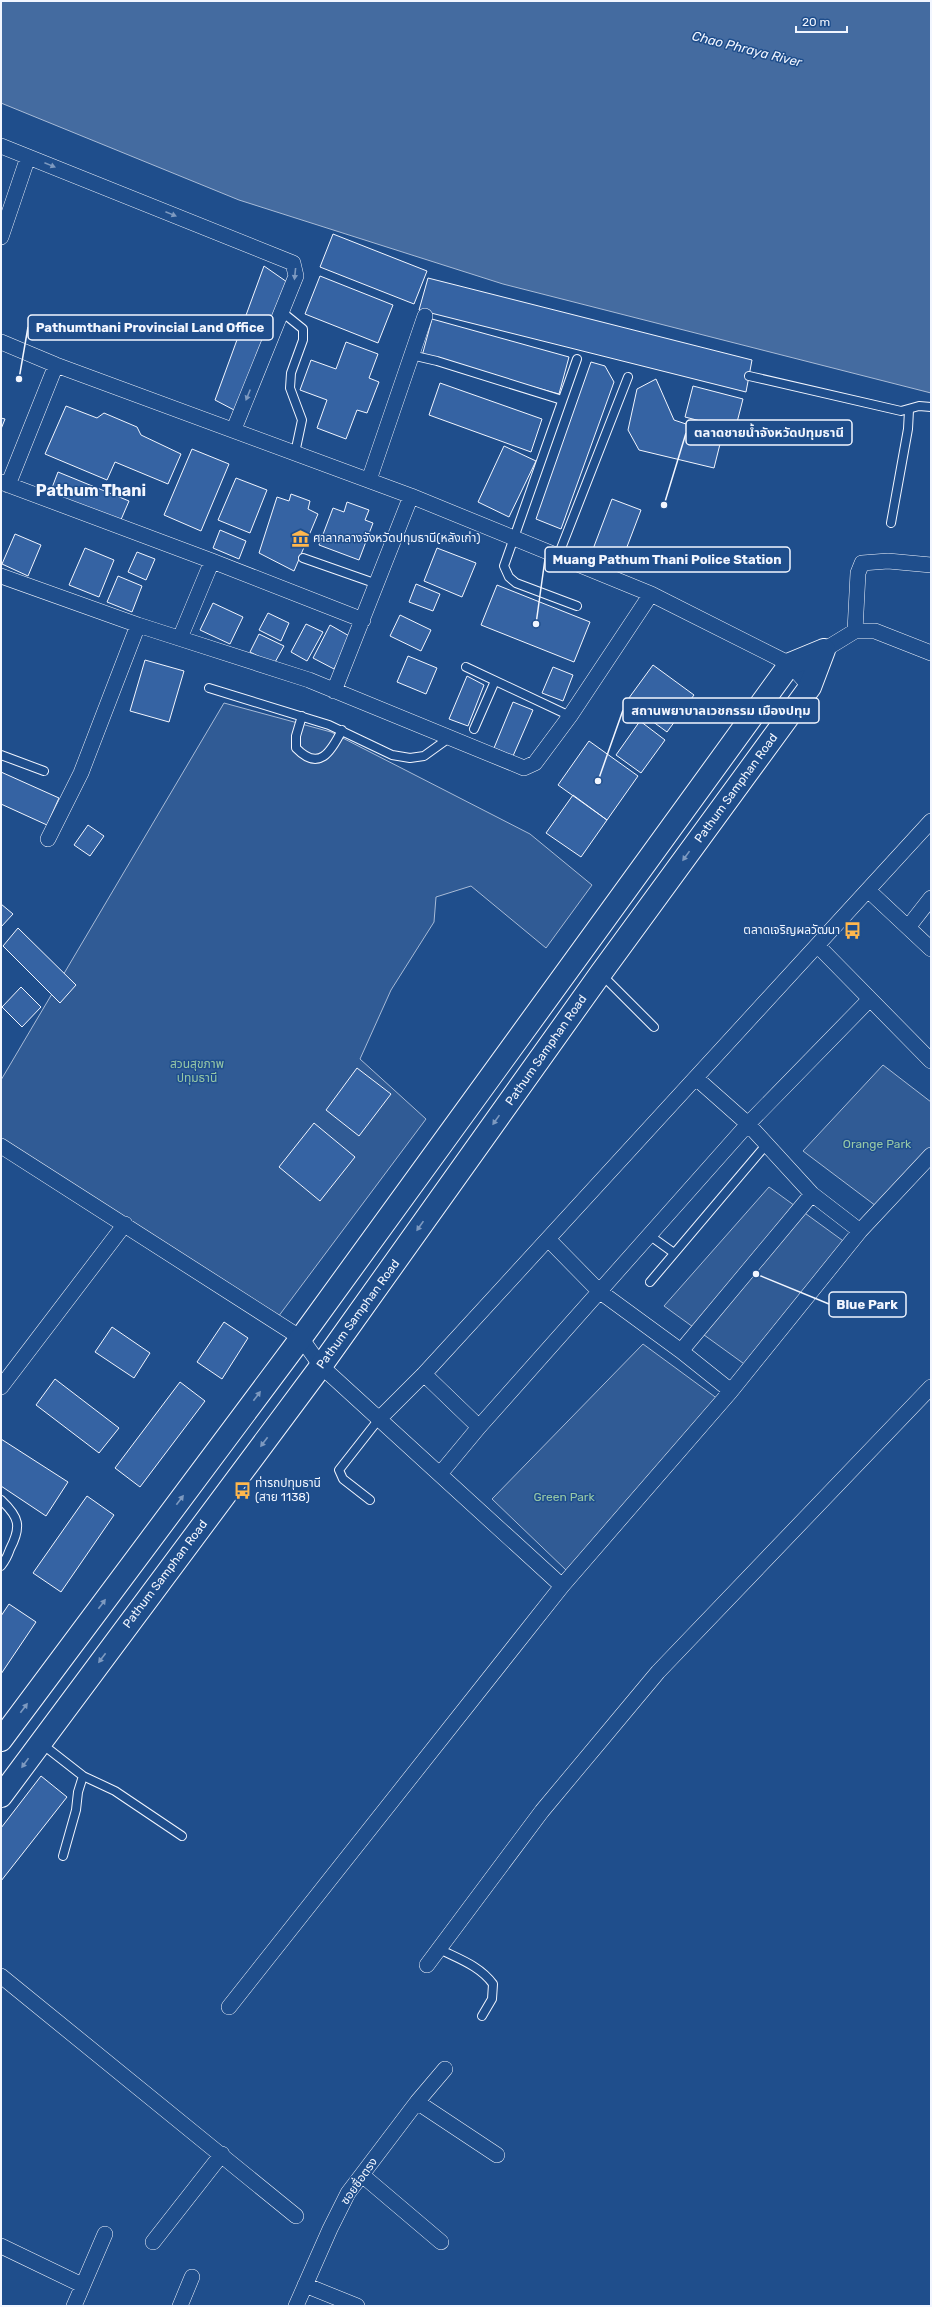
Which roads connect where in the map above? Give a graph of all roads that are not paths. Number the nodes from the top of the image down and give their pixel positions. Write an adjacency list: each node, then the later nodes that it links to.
1 (1, 146): 2 (street)
2 (28, 157): 3 (street); 4 (street, one-way to 4)
3 (1, 237)
4 (282, 312): 15 (street, one-way to 15); 16 (lane)
5 (425, 316): 7 (street)
6 (1, 342): 9 (street)
7 (411, 355): 12 (lane); 17 (street)
8 (577, 359): 12 (lane)
9 (56, 365): 15 (street); 18 (street)
10 (750, 376): 14 (lane)
11 (628, 377): 22 (lane)
12 (562, 400): 21 (lane)
13 (931, 407): 14 (lane)
14 (909, 410): 20 (lane)
15 (234, 429): 16 (street)
16 (295, 453): 17 (street)
17 (369, 480): 19 (street)
18 (4, 483): 24 (street)
19 (412, 496): 21 (street); 27 (street)
20 (892, 523)
21 (513, 538): 22 (street); 29 (lane)
22 (558, 556): 28 (street)
23 (303, 558): 27 (lane)
24 (212, 561): 30 (street); 33 (street)
25 (931, 565): 32 (street)
26 (1, 576): 31 (street)
27 (377, 584): 30 (street)
28 (651, 594): 36 (street); 43 (street)
29 (577, 606)
30 (363, 620): 41 (street)
31 (138, 625): 33 (street); 50 (street)
32 (855, 630): 34 (street); 35 (street)
33 (180, 638): 41 (street)
34 (824, 650): 36 (street); 39 (street, Pathum Samphan Road)
35 (931, 653)
36 (790, 664): 39 (street); 73 (street)
37 (466, 667): 38 (lane)
38 (495, 681): 43 (lane); 44 (lane)
39 (810, 687): 56 (street, Pathum Samphan Road, one-way to 56)
40 (209, 688): 42 (lane)
41 (334, 690): 46 (street)
42 (302, 716): 45 (lane); 45 (lane)
43 (570, 716): 46 (street)
44 (474, 729)
45 (342, 730): 46 (lane)
46 (449, 738)
47 (1, 755): 48 (lane)
48 (44, 771)
49 (931, 821): 51 (street)
50 (48, 838)
51 (868, 891): 53 (street); 54 (street)
52 (931, 898): 53 (street)
53 (909, 926): 55 (street)
54 (818, 946): 57 (street); 60 (street)
55 (931, 949)
56 (600, 973): 58 (lane); 75 (street, Pathum Samphan Road, one-way to 75)
57 (870, 998): 59 (street); 61 (street)
58 (654, 1027)
59 (931, 1061)
60 (696, 1078): 61 (street); 69 (street)
61 (748, 1124): 62 (street); 68 (street)
62 (766, 1145): 65 (street); 70 (lane)
63 (1, 1146): 66 (street)
64 (931, 1155): 67 (street)
65 (812, 1194): 67 (street); 74 (street)
66 (125, 1224): 73 (street); 77 (street)
67 (860, 1231): 79 (street)
68 (648, 1235): 70 (lane); 72 (street)
69 (548, 1239): 72 (street); 76 (street)
70 (674, 1253): 71 (lane)
71 (650, 1282)
72 (599, 1291): 74 (street); 81 (street)
73 (301, 1338): 75 (street); 87 (street, one-way to 73)
74 (681, 1351): 79 (street)
75 (321, 1366): 80 (street); 88 (street, Pathum Samphan Road, one-way to 88)
76 (424, 1374): 80 (street); 81 (street)
77 (1, 1387)
78 (931, 1387): 93 (street)
79 (731, 1391): 86 (street)
80 (380, 1419): 82 (street); 84 (lane)
81 (479, 1427): 82 (street)
82 (440, 1474): 86 (street)
83 (1, 1500): 85 (lane)
84 (370, 1500)
85 (1, 1566)
86 (562, 1586): 96 (street)
87 (1, 1740)
88 (40, 1742): 89 (lane); 90 (street, Pathum Samphan Road, one-way to 90)
89 (83, 1776): 91 (lane); 92 (lane)
90 (1, 1796)
91 (182, 1836)
92 (63, 1856)
93 (439, 1949): 94 (street); 97 (lane)
94 (427, 1965)
95 (1, 1976): 100 (street)
96 (229, 2007)
97 (482, 2016)
98 (445, 2069): 99 (street, ซอยซื่อตรง)
99 (418, 2102): 101 (street); 102 (street, ซอยซื่อตรง)
100 (222, 2154): 103 (street); 105 (street)
101 (497, 2155)
102 (362, 2175): 106 (street); 110 (street, ซอยซื่อตรง)
103 (296, 2216)
104 (106, 2234): 109 (street)
105 (153, 2242)
106 (441, 2242)
107 (1, 2246): 109 (street)
108 (192, 2277): 112 (street)
109 (82, 2285): 111 (street)
110 (305, 2285): 113 (street, ซอยซื่อตรง); 114 (street)
111 (74, 2306)
112 (180, 2306)
113 (296, 2306)
114 (356, 2306)

